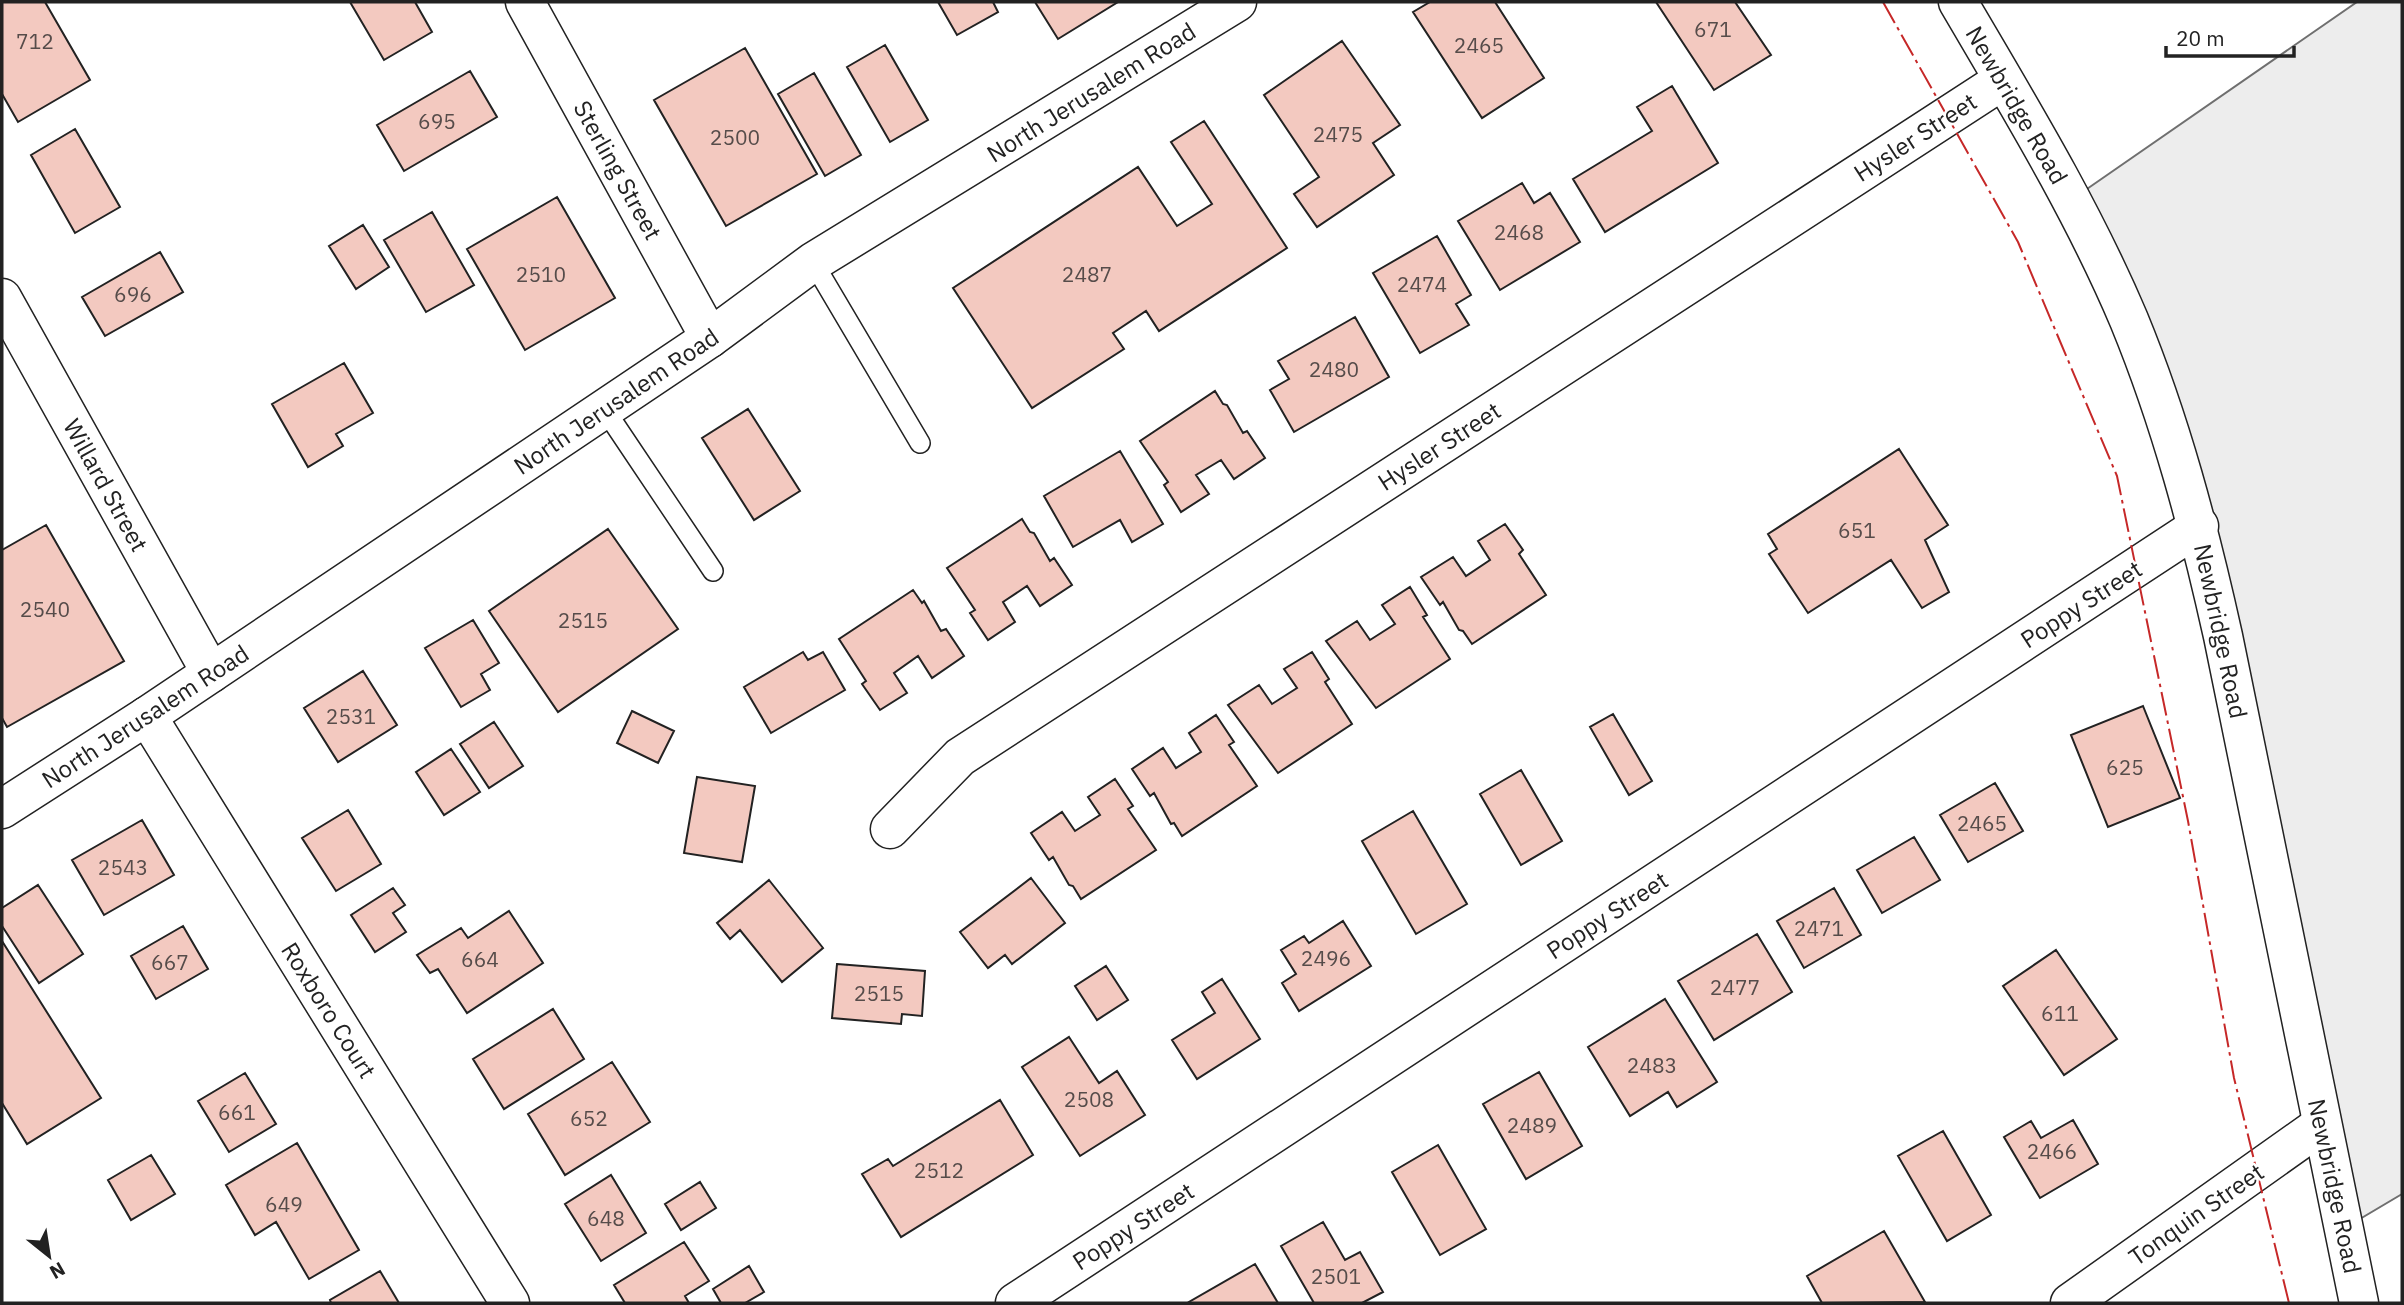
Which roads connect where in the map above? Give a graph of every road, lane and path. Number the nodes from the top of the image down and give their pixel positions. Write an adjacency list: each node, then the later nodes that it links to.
1 (525, 2): 7 (street, Sterling Street)
2 (1958, 2): 4 (street, Newbridge Road)
3 (1222, 6): 5 (street, North Jerusalem Road)
4 (2003, 80): 10 (street, Newbridge Road); 15 (street, Hysler Street)
5 (813, 262): 7 (street, North Jerusalem Road); 9 (lane)
6 (2, 298): 12 (street, Willard Street)
7 (710, 338): 8 (street, North Jerusalem Road)
8 (602, 405): 11 (lane); 12 (street, North Jerusalem Road)
9 (920, 443)
10 (2199, 526): 16 (street, Newbridge Road); 18 (street, Poppy Street)
11 (713, 571)
12 (211, 673): 13 (street, North Jerusalem Road)
13 (147, 716): 14 (street, North Jerusalem Road); 17 (street, Roxboro Court)
14 (2, 809)
15 (890, 829)
16 (2321, 1125): 19 (street, Tonquin Street); 20 (street, Newbridge Road)
17 (510, 1303)
18 (1015, 1303)
19 (2070, 1303)
20 (2359, 1303)

